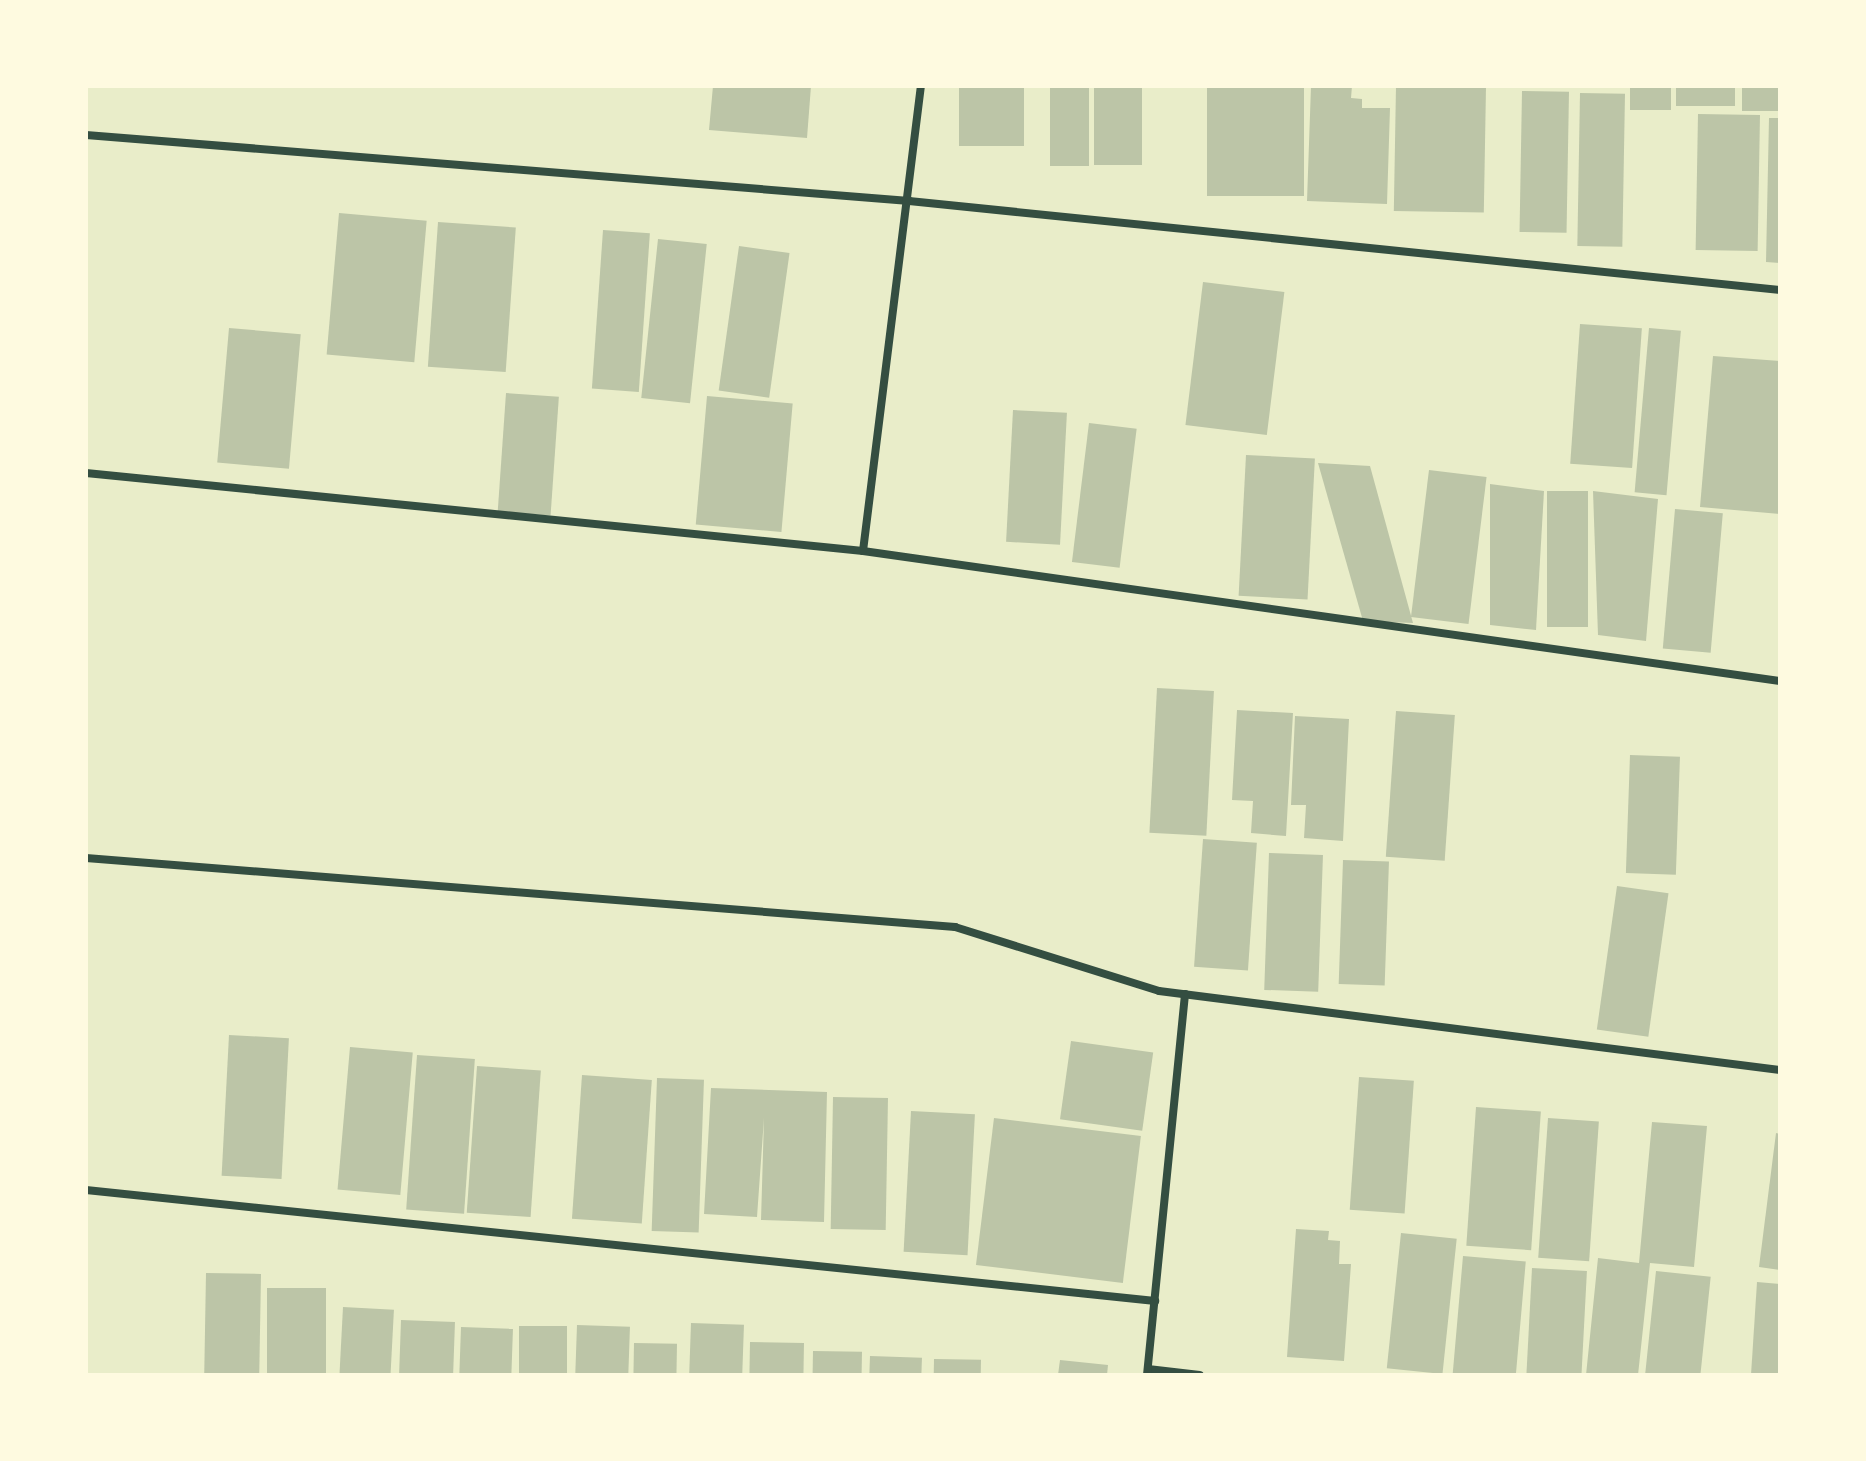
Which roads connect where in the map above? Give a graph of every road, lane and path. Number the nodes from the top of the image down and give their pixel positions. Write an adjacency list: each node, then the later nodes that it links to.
1 (921, 86): 3 (street)
2 (86, 135): 3 (street)
3 (909, 201): 4 (street); 6 (street)
4 (1780, 290)
5 (86, 473): 6 (street)
6 (863, 551): 7 (street)
7 (1780, 681)
8 (86, 858): 9 (street)
9 (1185, 994): 10 (street); 12 (street)
10 (1780, 1070)
11 (86, 1190): 12 (street)
12 (1155, 1301): 13 (street)
13 (1147, 1372): 14 (street)
14 (1200, 1375)

